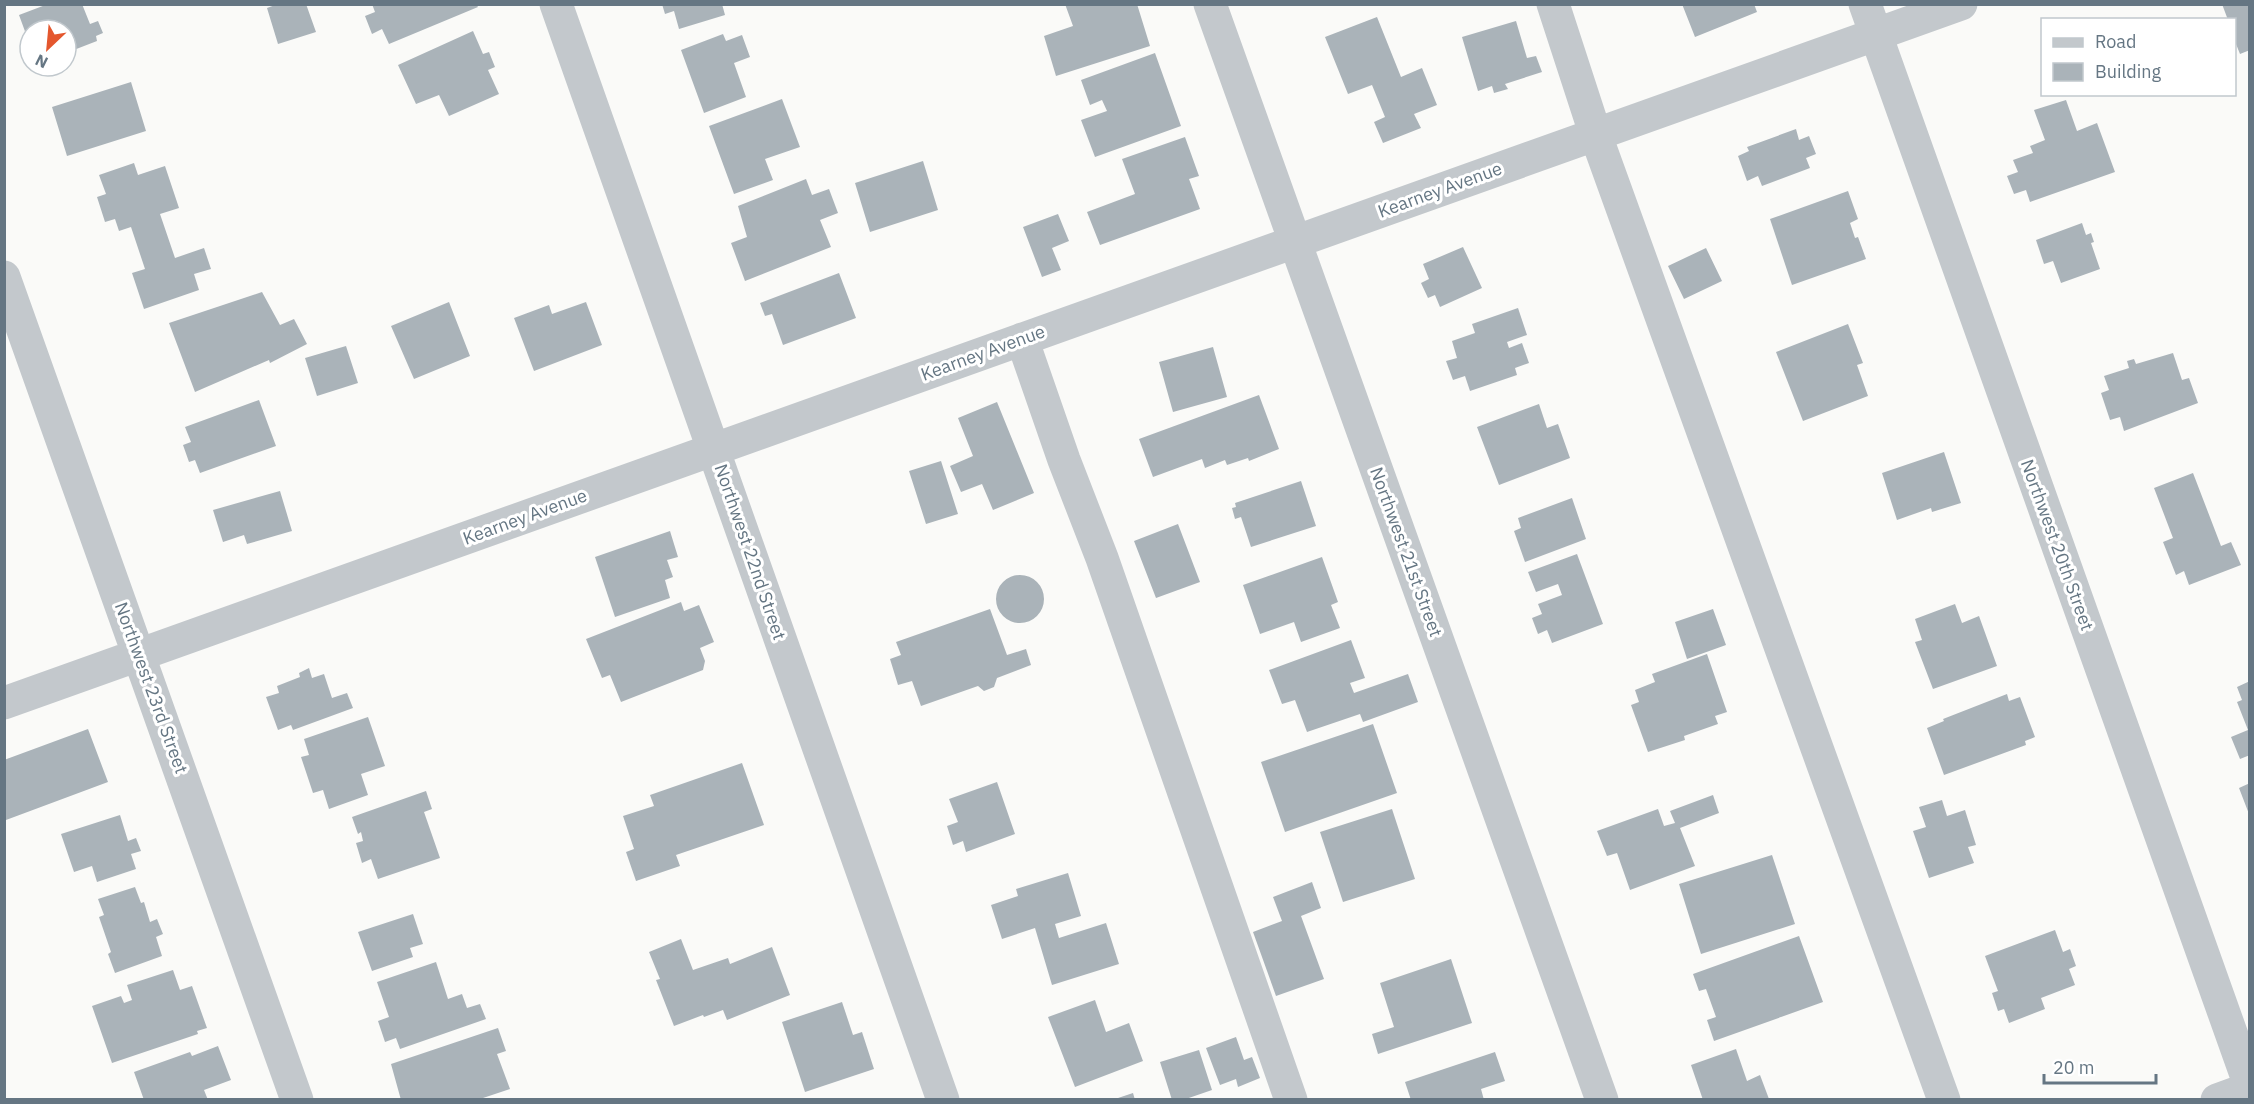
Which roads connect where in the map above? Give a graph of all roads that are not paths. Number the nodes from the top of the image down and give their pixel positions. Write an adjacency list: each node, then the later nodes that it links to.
1 (556, 4): 11 (street, Northwest 22nd Street)
2 (1210, 4): 8 (street, Northwest 21st Street)
3 (1552, 4): 7 (street)
4 (1865, 4): 6 (street, Northwest 20th Street)
5 (1960, 4): 6 (street, Kearney Avenue)
6 (1876, 35): 7 (street, Kearney Avenue); 14 (street, Northwest 20th Street)
7 (1595, 133): 8 (street, Kearney Avenue); 19 (street)
8 (1295, 242): 10 (street, Kearney Avenue); 18 (street, Northwest 21st Street)
9 (4, 277): 12 (street, Northwest 23rd Street)
10 (1022, 339): 11 (street, Kearney Avenue); 17 (street)
11 (713, 449): 12 (street, Kearney Avenue); 16 (street, Northwest 22nd Street)
12 (139, 654): 13 (street, Kearney Avenue); 15 (street, Northwest 23rd Street)
13 (4, 703)
14 (2250, 1087): 20 (street)
15 (297, 1100)
16 (943, 1100)
17 (1291, 1100)
18 (1602, 1100)
19 (1944, 1100)
20 (2217, 1100)

